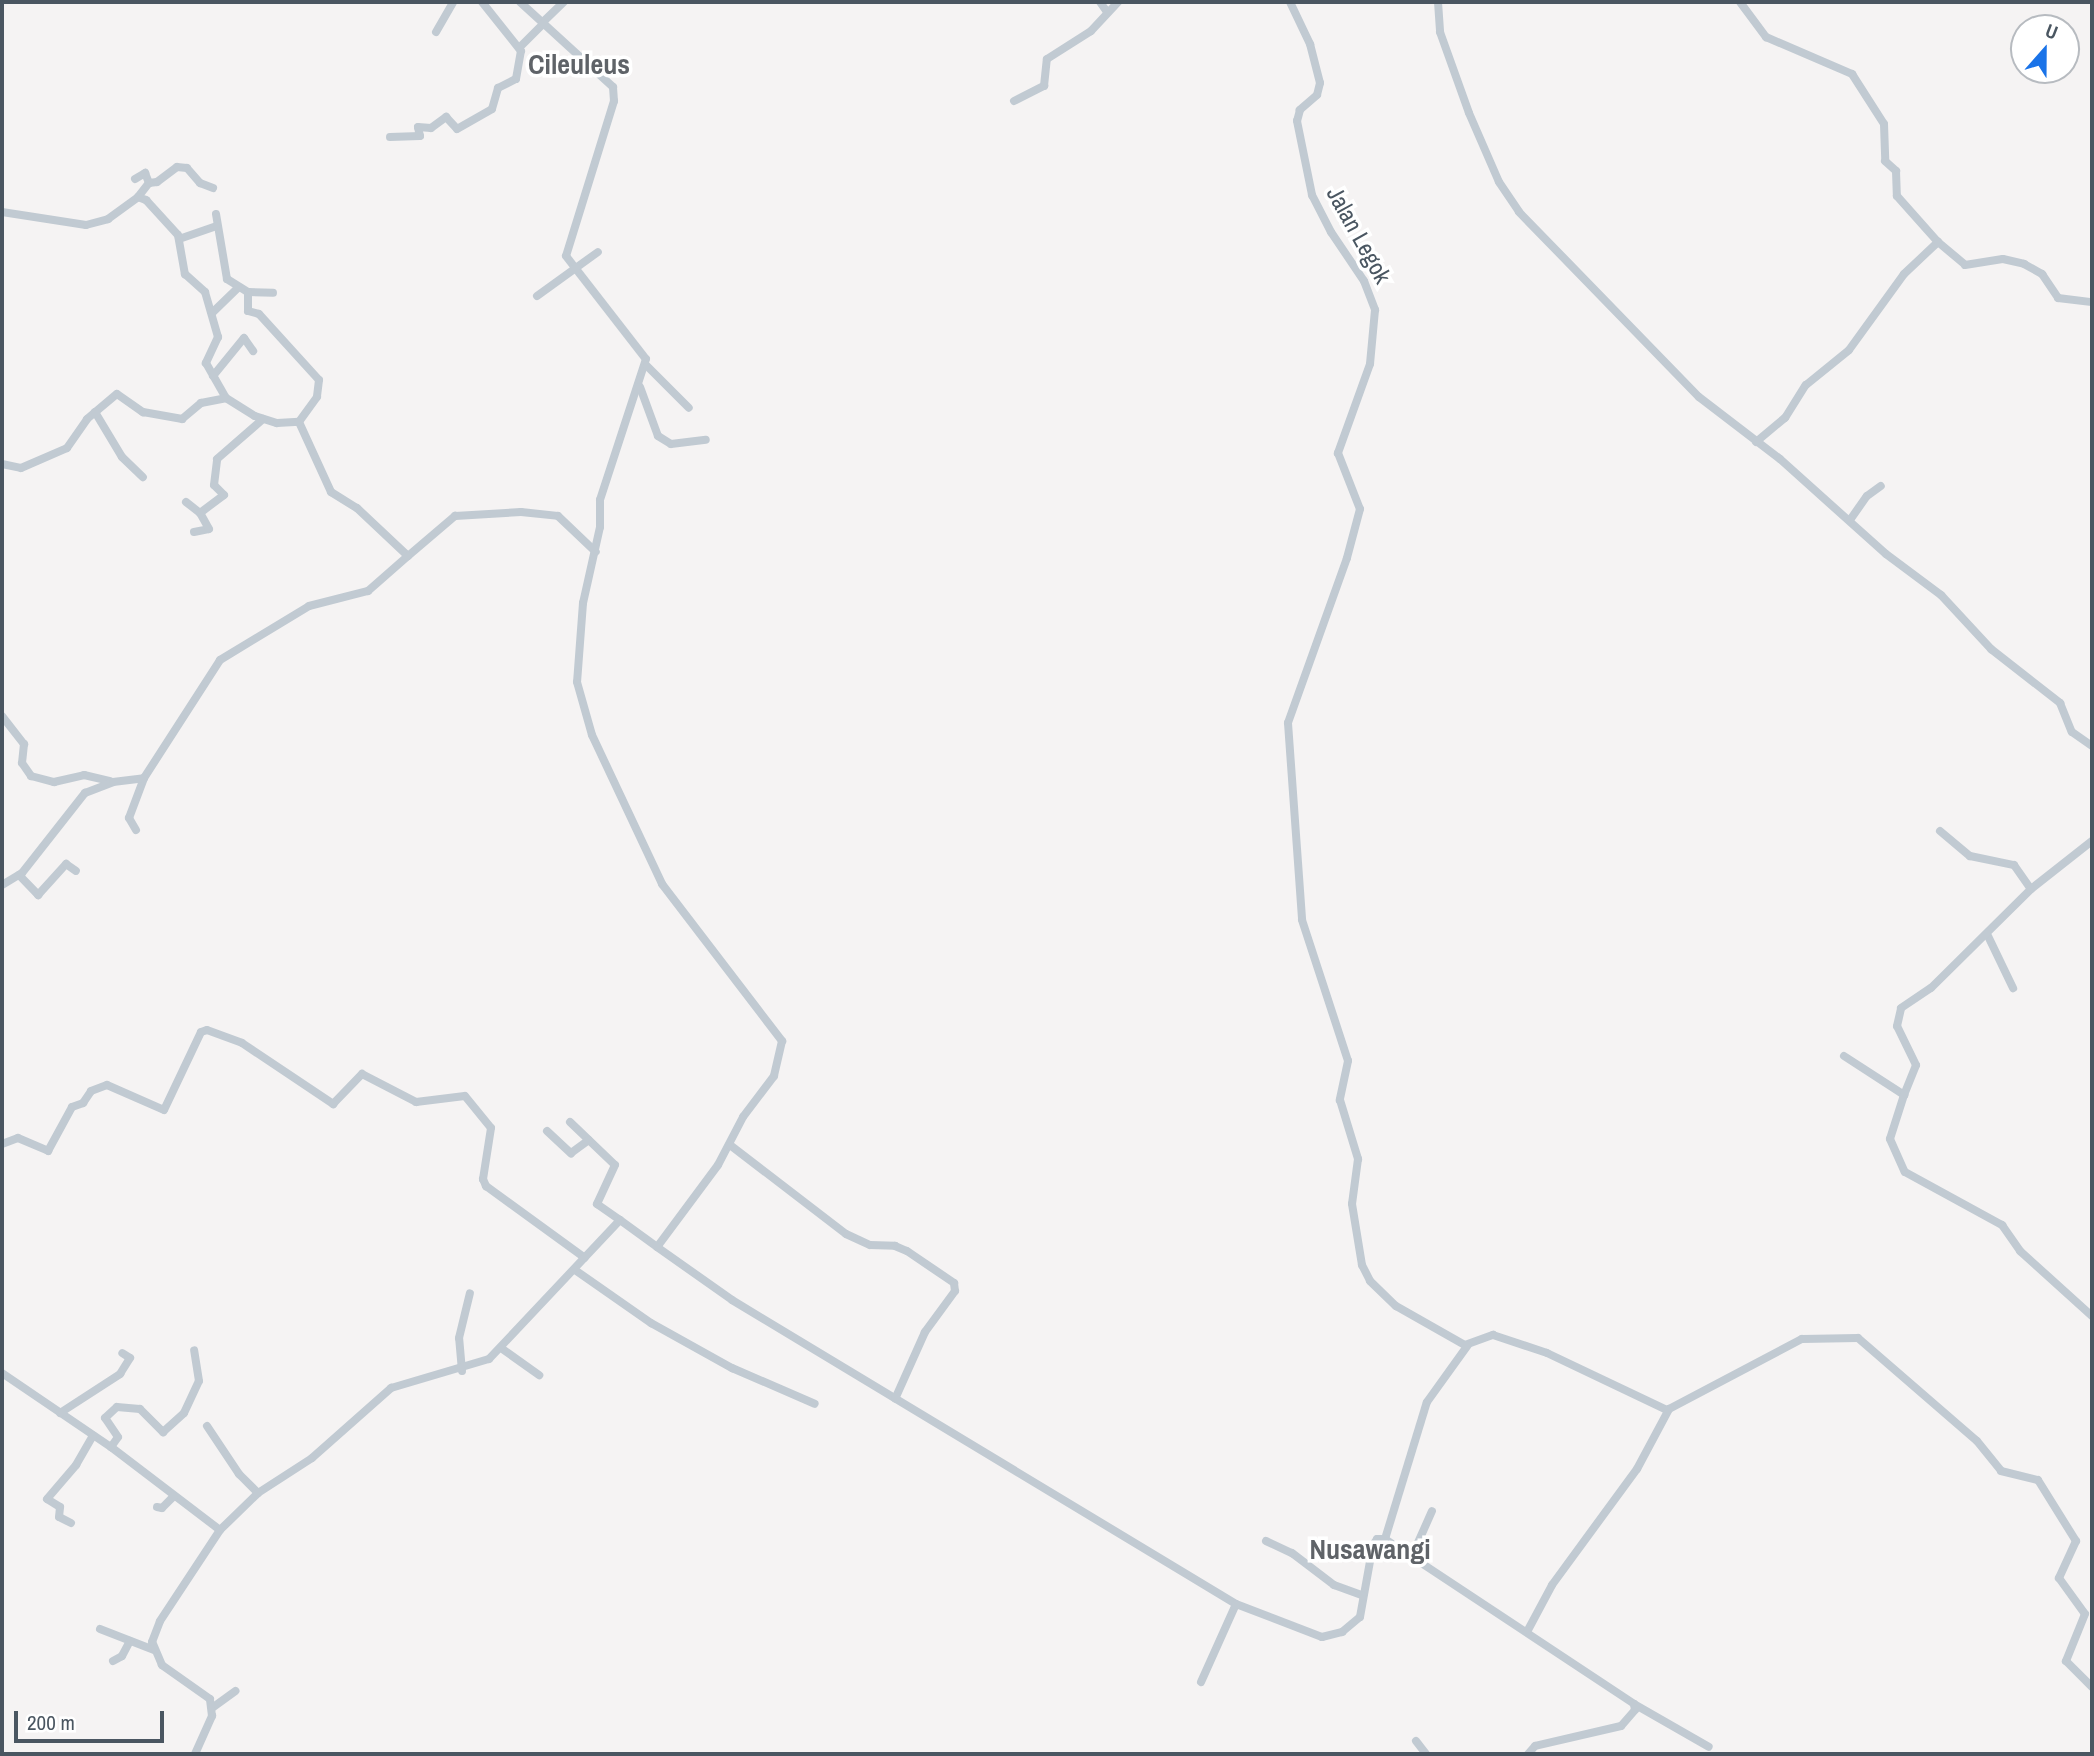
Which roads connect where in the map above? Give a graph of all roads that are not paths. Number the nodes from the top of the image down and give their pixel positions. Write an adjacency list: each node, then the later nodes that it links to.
1 (453, 2): 12 (street)
2 (482, 2): 13 (street)
3 (520, 2): 11 (street)
4 (564, 2): 11 (street)
5 (1100, 2): 10 (street)
6 (1118, 2): 10 (street)
7 (1290, 2): 79 (street, Jalan Legok)
8 (1438, 2): 43 (street)
9 (1740, 2): 24 (street)
10 (1107, 12): 14 (street)
11 (543, 23): 13 (street); 26 (street)
12 (436, 32)
13 (520, 48): 15 (street)
14 (1014, 101)
15 (390, 137)
16 (135, 179): 17 (street)
17 (149, 183): 18 (street); 19 (street)
18 (213, 188)
19 (138, 197): 20 (street); 23 (street)
20 (2, 212)
21 (216, 214): 22 (street)
22 (216, 226): 23 (street); 27 (street)
23 (179, 239): 32 (street)
24 (1938, 242): 31 (street); 43 (street)
25 (598, 252): 26 (street)
26 (575, 270): 30 (street); 34 (street)
27 (238, 288): 28 (street); 32 (street)
28 (248, 292): 29 (street); 41 (street)
29 (272, 293)
30 (537, 296)
31 (2092, 302)
32 (212, 313): 35 (street)
33 (253, 351): 35 (street)
34 (647, 366): 36 (street); 38 (street)
35 (213, 376): 37 (street)
36 (640, 387): 42 (street); 51 (street)
37 (226, 398): 39 (street); 40 (street)
38 (689, 408)
39 (95, 412): 44 (street); 45 (street)
40 (263, 419): 41 (street); 48 (street)
41 (299, 422): 52 (street)
42 (706, 440)
43 (1756, 442): 49 (street)
44 (2, 464)
45 (143, 477)
46 (1881, 486): 49 (street)
47 (186, 502): 48 (street)
48 (200, 513): 50 (street)
49 (1850, 520): 54 (street)
50 (194, 532)
51 (596, 552): 52 (street); 72 (street)
52 (408, 556): 55 (street)
53 (2, 716): 56 (street)
54 (2092, 746)
55 (144, 778): 56 (street); 57 (street)
56 (113, 782): 61 (street)
57 (136, 830)
58 (1940, 831): 63 (street)
59 (2092, 841): 63 (street)
60 (76, 871): 61 (street)
61 (19, 875): 62 (street)
62 (2, 884)
63 (2031, 889): 64 (street)
64 (1987, 936): 65 (street); 67 (street)
65 (2013, 988)
66 (1844, 1056): 67 (street)
67 (1904, 1095): 78 (street)
68 (570, 1122): 70 (street)
69 (547, 1131): 70 (street)
70 (589, 1140): 73 (street)
71 (2, 1143): 75 (street)
72 (730, 1145): 74 (street); 86 (street)
73 (620, 1220): 74 (street); 75 (street)
74 (657, 1247): 86 (street)
75 (585, 1258): 76 (street)
76 (575, 1270): 80 (street); 87 (street)
77 (470, 1293): 83 (street)
78 (2092, 1316)
79 (1468, 1345): 88 (street); 99 (street)
80 (500, 1348): 83 (street); 85 (street)
81 (194, 1350): 92 (street)
82 (122, 1353): 89 (street)
83 (462, 1371): 93 (street)
84 (2, 1373): 89 (street)
85 (539, 1375)
86 (895, 1399): 103 (street)
87 (815, 1404)
88 (1667, 1410): 105 (street); 110 (street)
89 (60, 1413): 91 (street)
90 (207, 1426): 93 (street)
91 (93, 1435): 92 (street); 97 (street)
92 (111, 1447): 94 (street)
93 (258, 1493): 98 (street)
94 (173, 1497): 95 (street); 98 (street)
95 (157, 1507)
96 (1432, 1511): 101 (street)
97 (72, 1523)
98 (220, 1530): 107 (street)
99 (1385, 1539): 101 (street); 102 (street)
100 (1266, 1541): 102 (street)
101 (1412, 1556): 105 (street)
102 (1362, 1595): 103 (street)
103 (1236, 1604): 109 (street)
104 (100, 1629): 106 (street)
105 (1528, 1630): 112 (street)
106 (130, 1641): 107 (street); 108 (street)
107 (154, 1650): 113 (street)
108 (113, 1661)
109 (1201, 1682)
110 (2092, 1687)
111 (235, 1691): 113 (street)
112 (1634, 1704): 115 (street); 118 (street)
113 (212, 1708): 116 (street)
114 (1416, 1741): 117 (street)
115 (1709, 1747)
116 (195, 1754)
117 (1426, 1754)
118 (1528, 1754)

